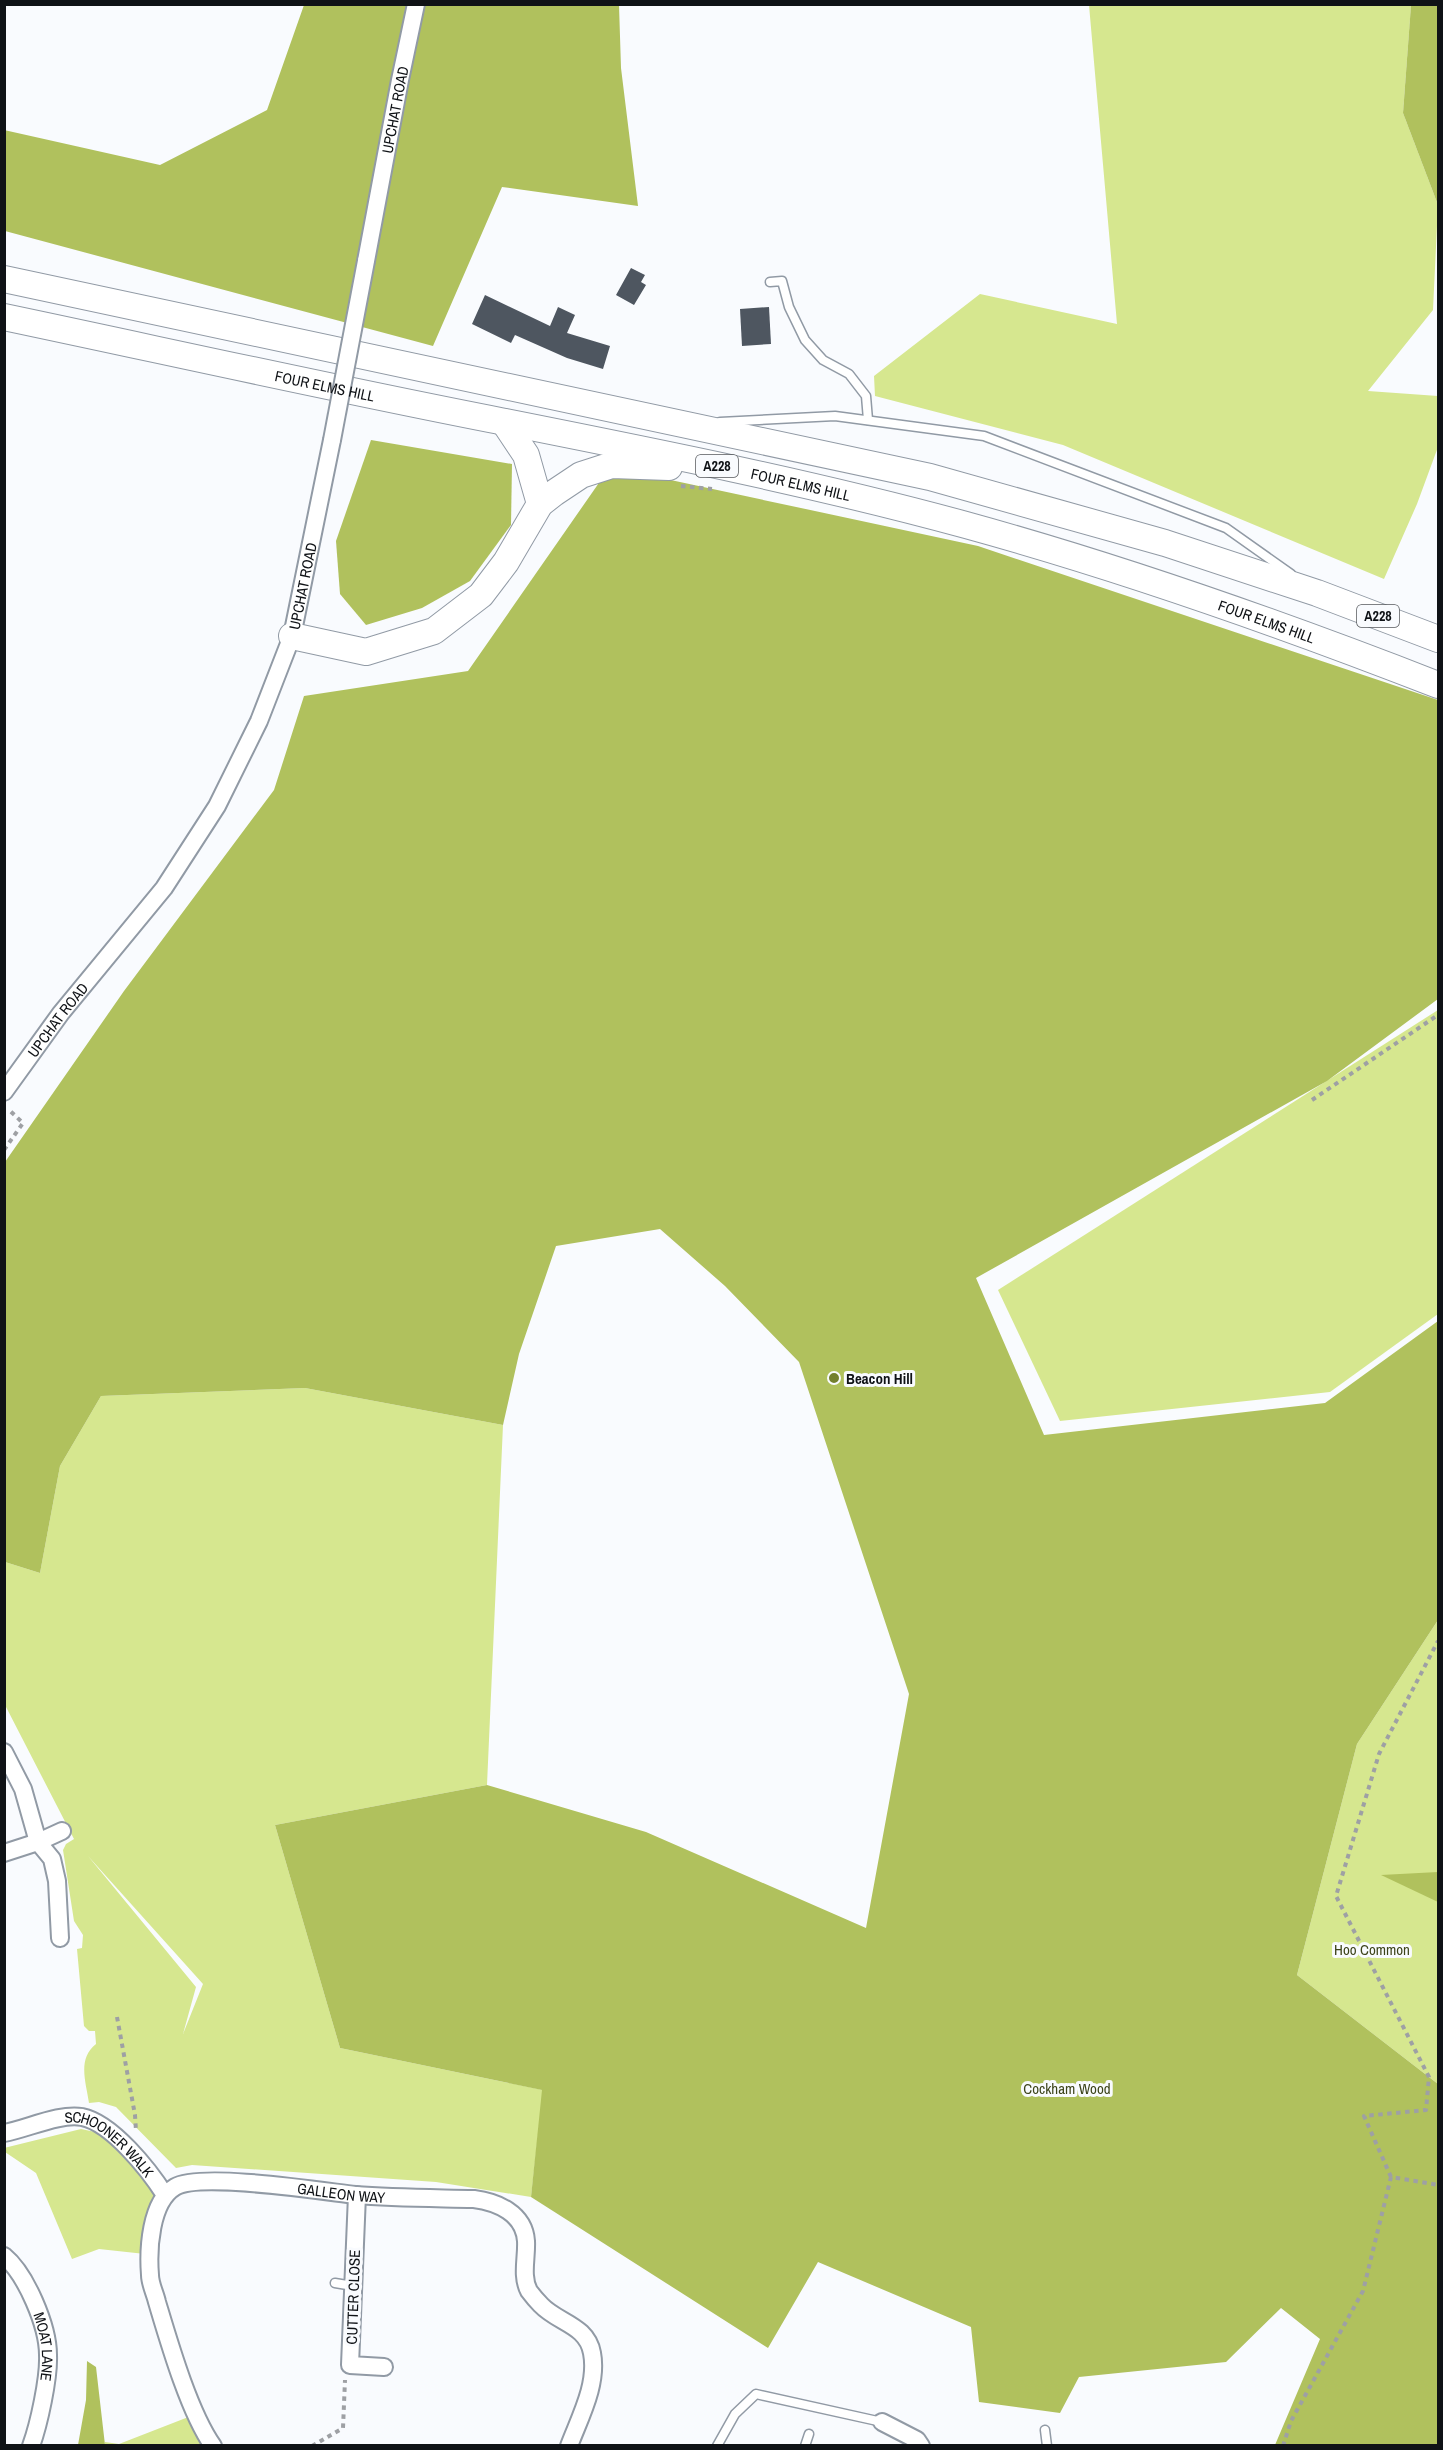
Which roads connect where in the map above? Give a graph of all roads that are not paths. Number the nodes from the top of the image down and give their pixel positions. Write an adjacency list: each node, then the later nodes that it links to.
1 (416, 4): 11 (street, UPCHAT ROAD, bridge)
2 (4, 279): 7 (main road, A228)
3 (770, 282): 5 (lane)
4 (4, 317): 6 (main road, FOUR ELMS HILL / A228)
5 (867, 420): 7 (lane); 10 (lane)
6 (504, 422): 8 (main road, FOUR ELMS HILL / A228); 9 (main road)
7 (686, 423): 10 (main road, A228)
8 (723, 479): 9 (main road); 13 (main road, FOUR ELMS HILL / A228)
9 (540, 504): 11 (main road)
10 (1317, 593): 12 (main road, A228)
11 (292, 636): 14 (street, UPCHAT ROAD)
12 (1438, 639)
13 (1438, 685)
14 (4, 1092)
15 (4, 1752): 17 (street)
16 (62, 1831): 17 (street)
17 (38, 1842): 18 (street); 19 (street)
18 (4, 1852)
19 (60, 1938)
20 (4, 2133): 21 (street, SCHOONER WALK)
21 (165, 2195): 22 (street, GALLEON WAY); 31 (street)
22 (357, 2195): 25 (street, CUTTER CLOSE); 32 (street, GALLEON WAY)
23 (4, 2256): 30 (street, MOAT LANE)
24 (335, 2283): 25 (lane)
25 (353, 2286): 26 (street, CUTTER CLOSE)
26 (384, 2367)
27 (882, 2422): 33 (lane); 35 (street)
28 (1045, 2430): 36 (lane)
29 (809, 2434): 34 (lane)
30 (31, 2445)
31 (213, 2445)
32 (570, 2445)
33 (717, 2445)
34 (805, 2445)
35 (921, 2445)
36 (1047, 2445)

